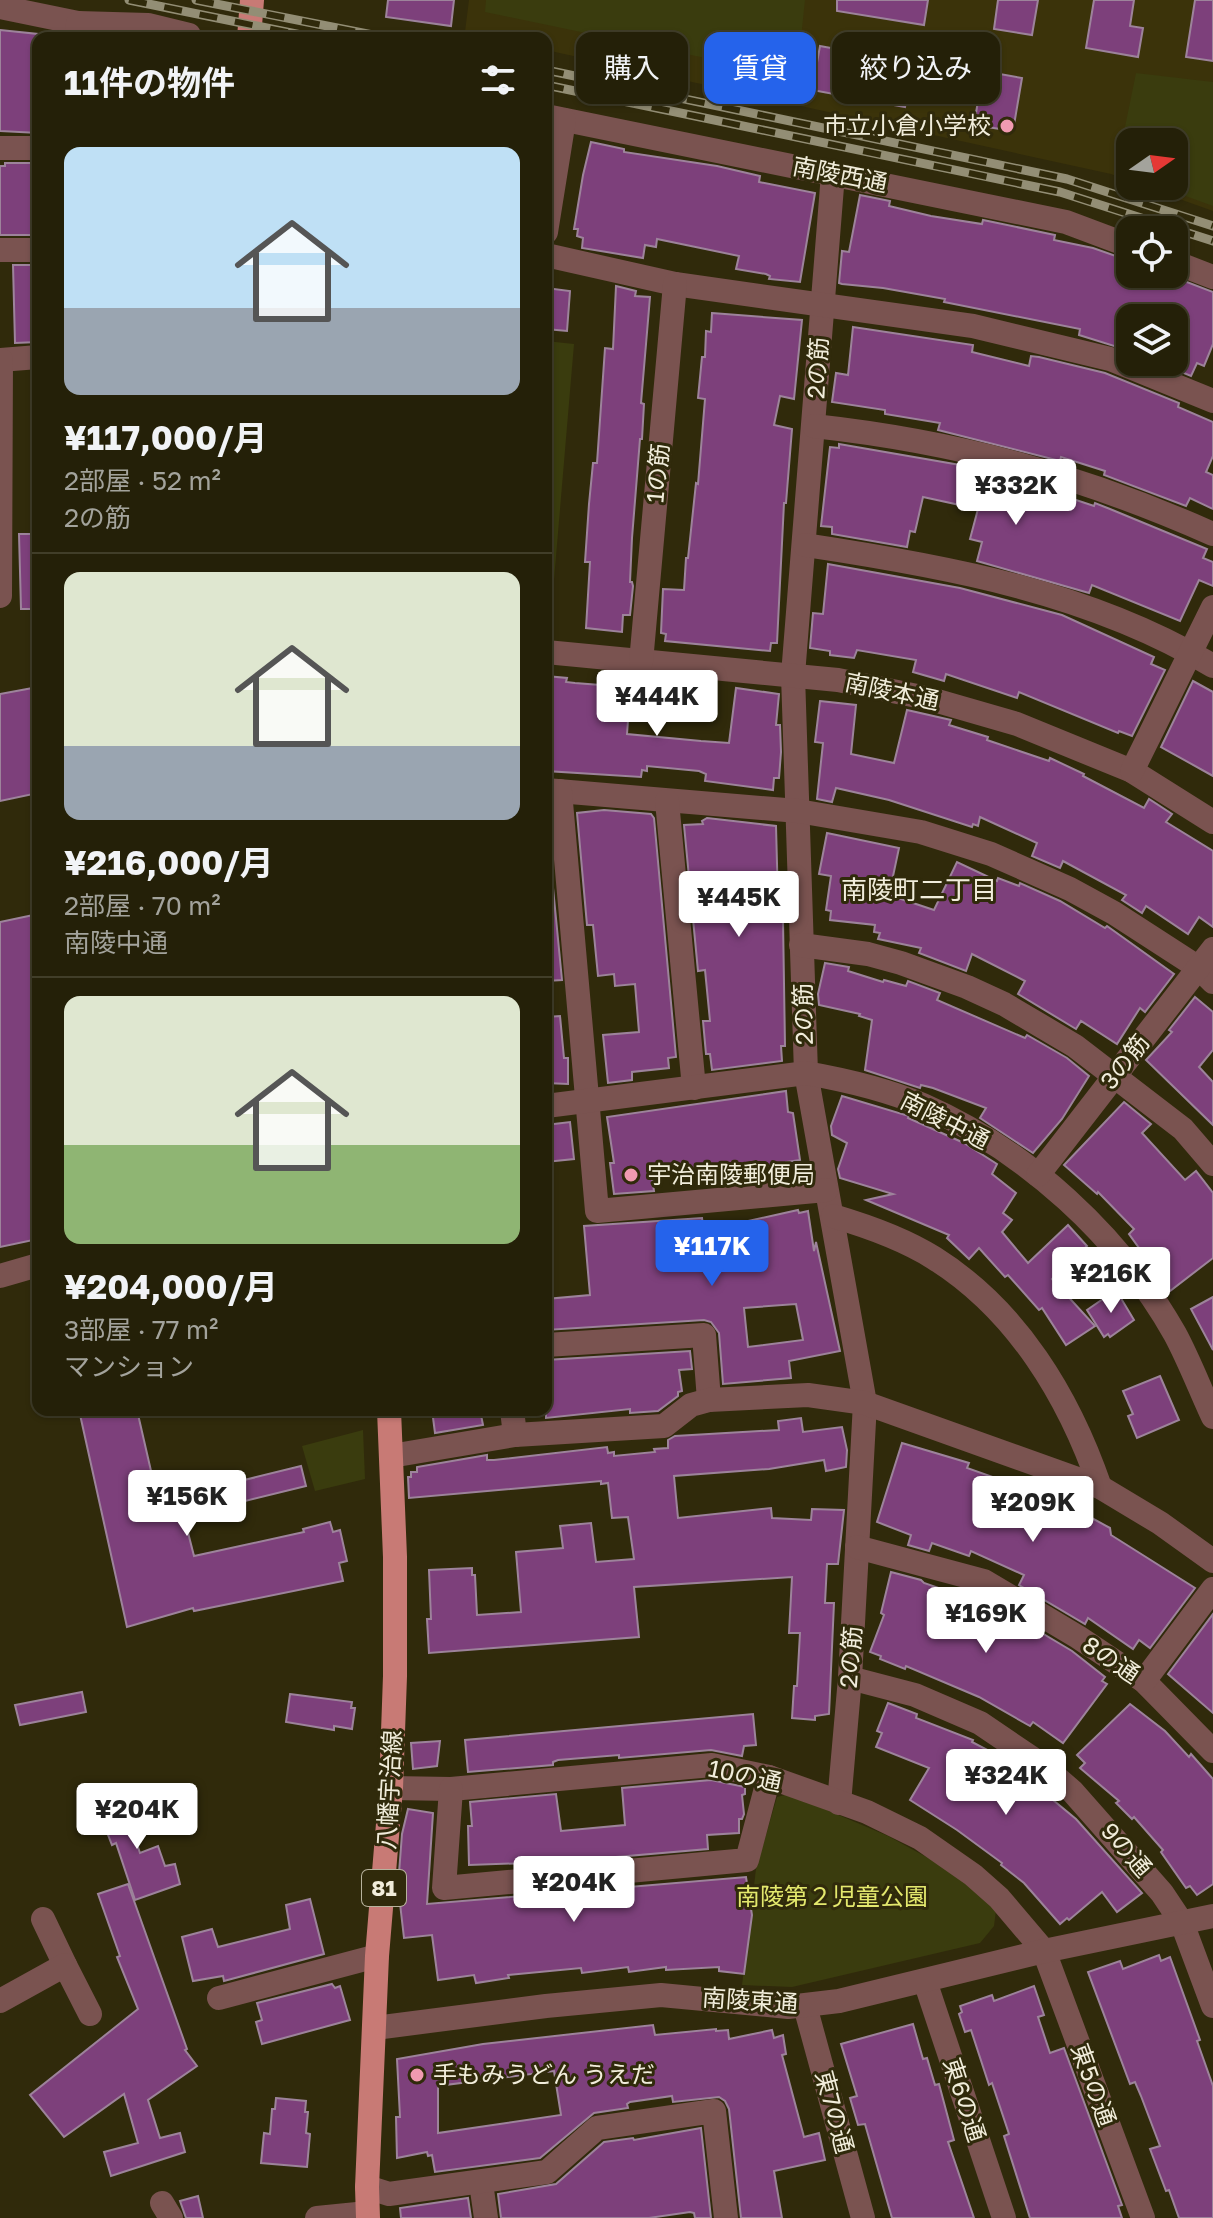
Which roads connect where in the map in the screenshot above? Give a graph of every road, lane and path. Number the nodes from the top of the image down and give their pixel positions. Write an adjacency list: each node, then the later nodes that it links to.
1 (252, 0): 5 (main road)
2 (0, 7): 3 (street)
3 (77, 30): 4 (street)
4 (177, 32)
5 (249, 32)
6 (555, 118): 9 (street); 10 (street, 南陵西通)
7 (0, 148): 8 (street)
8 (32, 148)
9 (552, 156)
10 (833, 174): 11 (street, 南陵西通); 18 (street, 2の筋)
11 (1116, 241)
12 (0, 250): 13 (street)
13 (32, 250)
14 (552, 256): 17 (street)
15 (1188, 267): 16 (street)
16 (1213, 277)
17 (675, 284): 18 (street); 29 (street, 1の筋)
18 (822, 305): 21 (street); 22 (street, 2の筋)
19 (32, 357): 20 (street)
20 (0, 360): 25 (street)
21 (1213, 401)
22 (814, 426): 23 (street); 24 (street, 2の筋)
23 (1213, 534)
24 (805, 545): 27 (street); 31 (street, 2の筋)
25 (0, 596)
26 (1213, 607): 27 (street)
27 (1191, 652): 30 (street); 32 (street)
28 (552, 653): 29 (street, 南陵本通)
29 (641, 662): 31 (street, 南陵本通)
30 (1213, 666)
31 (793, 675): 32 (street, 南陵本通); 35 (street, 2の筋)
32 (1132, 771): 36 (street, 南陵本通)
33 (553, 791): 34 (street); 42 (street)
34 (667, 801): 35 (street); 41 (street)
35 (798, 811): 37 (street, 2の筋); 38 (street)
36 (1213, 822)
37 (801, 945): 39 (street, 2の筋); 40 (street)
38 (1208, 967): 40 (street, 3の筋)
39 (806, 1073): 41 (street, 南陵中通); 45 (street, 南陵中通); 46 (street, 2の筋)
40 (1113, 1076): 44 (street); 45 (street, 3の筋)
41 (694, 1088): 42 (street, 南陵中通)
42 (587, 1103): 43 (street, 南陵中通); 46 (street)
43 (552, 1106)
44 (1213, 1164)
45 (1038, 1175): 55 (street, 南陵中通)
46 (826, 1190): 47 (street, 2の筋)
47 (833, 1216): 52 (street, 2の筋); 58 (street)
48 (32, 1267): 49 (street)
49 (0, 1276)
50 (552, 1345): 51 (street)
51 (709, 1400): 52 (street); 56 (street)
52 (865, 1403): 58 (street); 59 (street, 2の筋)
53 (389, 1416): 57 (main road, 八幡宇治線 / 81)
54 (513, 1416): 56 (street)
55 (1213, 1417)
56 (515, 1435): 57 (street)
57 (391, 1456): 66 (main road, 八幡宇治線 / 81)
58 (1100, 1487): 60 (street)
59 (857, 1547): 62 (street, 2の筋); 63 (street, 8の通)
60 (1213, 1561)
61 (1213, 1589): 63 (street)
62 (850, 1678): 68 (street, 2の筋); 71 (street, 9の通)
63 (1144, 1681): 64 (street, 8の通)
64 (1213, 1751)
65 (769, 1777): 67 (street, 10の通); 67 (street); 68 (street, 10の通)
66 (391, 1788): 67 (street, 10の通); 73 (main road, 八幡宇治線 / 81)
67 (451, 1789)
68 (839, 1803): 72 (street, 10の通)
69 (1213, 1916): 71 (street, 南陵東通)
70 (43, 1919): 74 (street)
71 (1182, 1923): 72 (street, 南陵東通); 79 (street, 9の通)
72 (1044, 1951): 75 (street, 南陵東通); 90 (street, 東5の通)
73 (377, 1956): 76 (street); 81 (main road, 八幡宇治線 / 81)
74 (65, 1965): 77 (street); 80 (street)
75 (925, 1981): 78 (street, 南陵東通); 89 (street, 東6の通)
76 (219, 1998)
77 (0, 2001)
78 (805, 2006): 81 (street, 南陵東通); 88 (street, 東7の通)
79 (1213, 2006)
80 (90, 2014)
81 (375, 2028): 83 (main road, 八幡宇治線 / 81)
82 (481, 2183): 83 (street); 86 (street); 87 (street)
83 (367, 2187): 84 (main road, 八幡宇治線 / 81)
84 (368, 2216): 85 (street)
85 (317, 2218)
86 (486, 2218)
87 (726, 2218)
88 (863, 2218)
89 (1004, 2218)
90 (1143, 2218)

